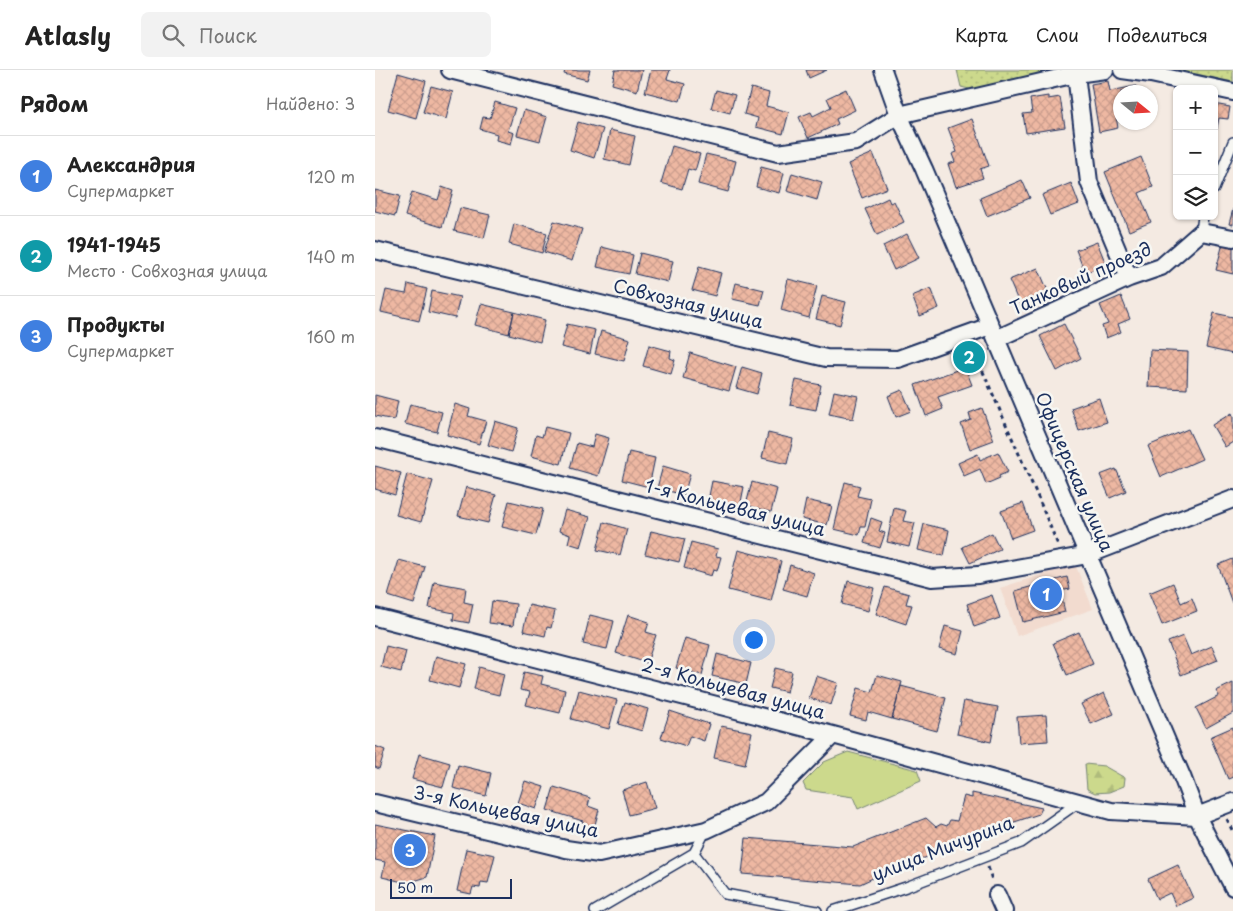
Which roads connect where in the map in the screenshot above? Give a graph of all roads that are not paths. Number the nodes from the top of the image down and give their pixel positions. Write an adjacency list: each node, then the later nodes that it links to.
1 (450, 70): 7 (street)
2 (883, 70): 7 (street, Офицерская улица)
3 (1105, 70): 5 (street)
4 (1122, 70): 6 (street)
5 (1076, 74): 7 (street); 13 (street)
6 (1233, 92)
7 (899, 115): 14 (street, Офицерская улица)
8 (1233, 142): 9 (lane)
9 (1218, 178)
10 (1202, 224): 11 (street, Танковый проезд); 13 (street, Танковый проезд)
11 (1233, 238)
12 (375, 250): 14 (street, Совхозная улица)
13 (1129, 278): 14 (street, Танковый проезд)
14 (993, 332): 17 (street, Офицерская улица)
15 (375, 438): 17 (street, 1-я Кольцевая улица)
16 (1233, 499): 17 (street, 1-я Кольцевая улица)
17 (1088, 555): 23 (street, Офицерская улица)
18 (375, 617): 19 (street, 2-я Кольцевая улица)
19 (833, 735): 20 (street, 2-я Кольцевая улица); 24 (street, 3-я Кольцевая улица)
20 (1079, 802): 23 (street); 30 (lane, улица Мичурина)
21 (1233, 802): 23 (street)
22 (375, 803): 24 (street, 3-я Кольцевая улица)
23 (1197, 816): 26 (street, Офицерская улица)
24 (706, 830): 25 (lane)
25 (694, 853): 28 (lane); 29 (lane)
26 (1233, 888)
27 (997, 894): 31 (street)
28 (595, 911)
29 (817, 911)
30 (833, 911)
31 (1004, 911)

